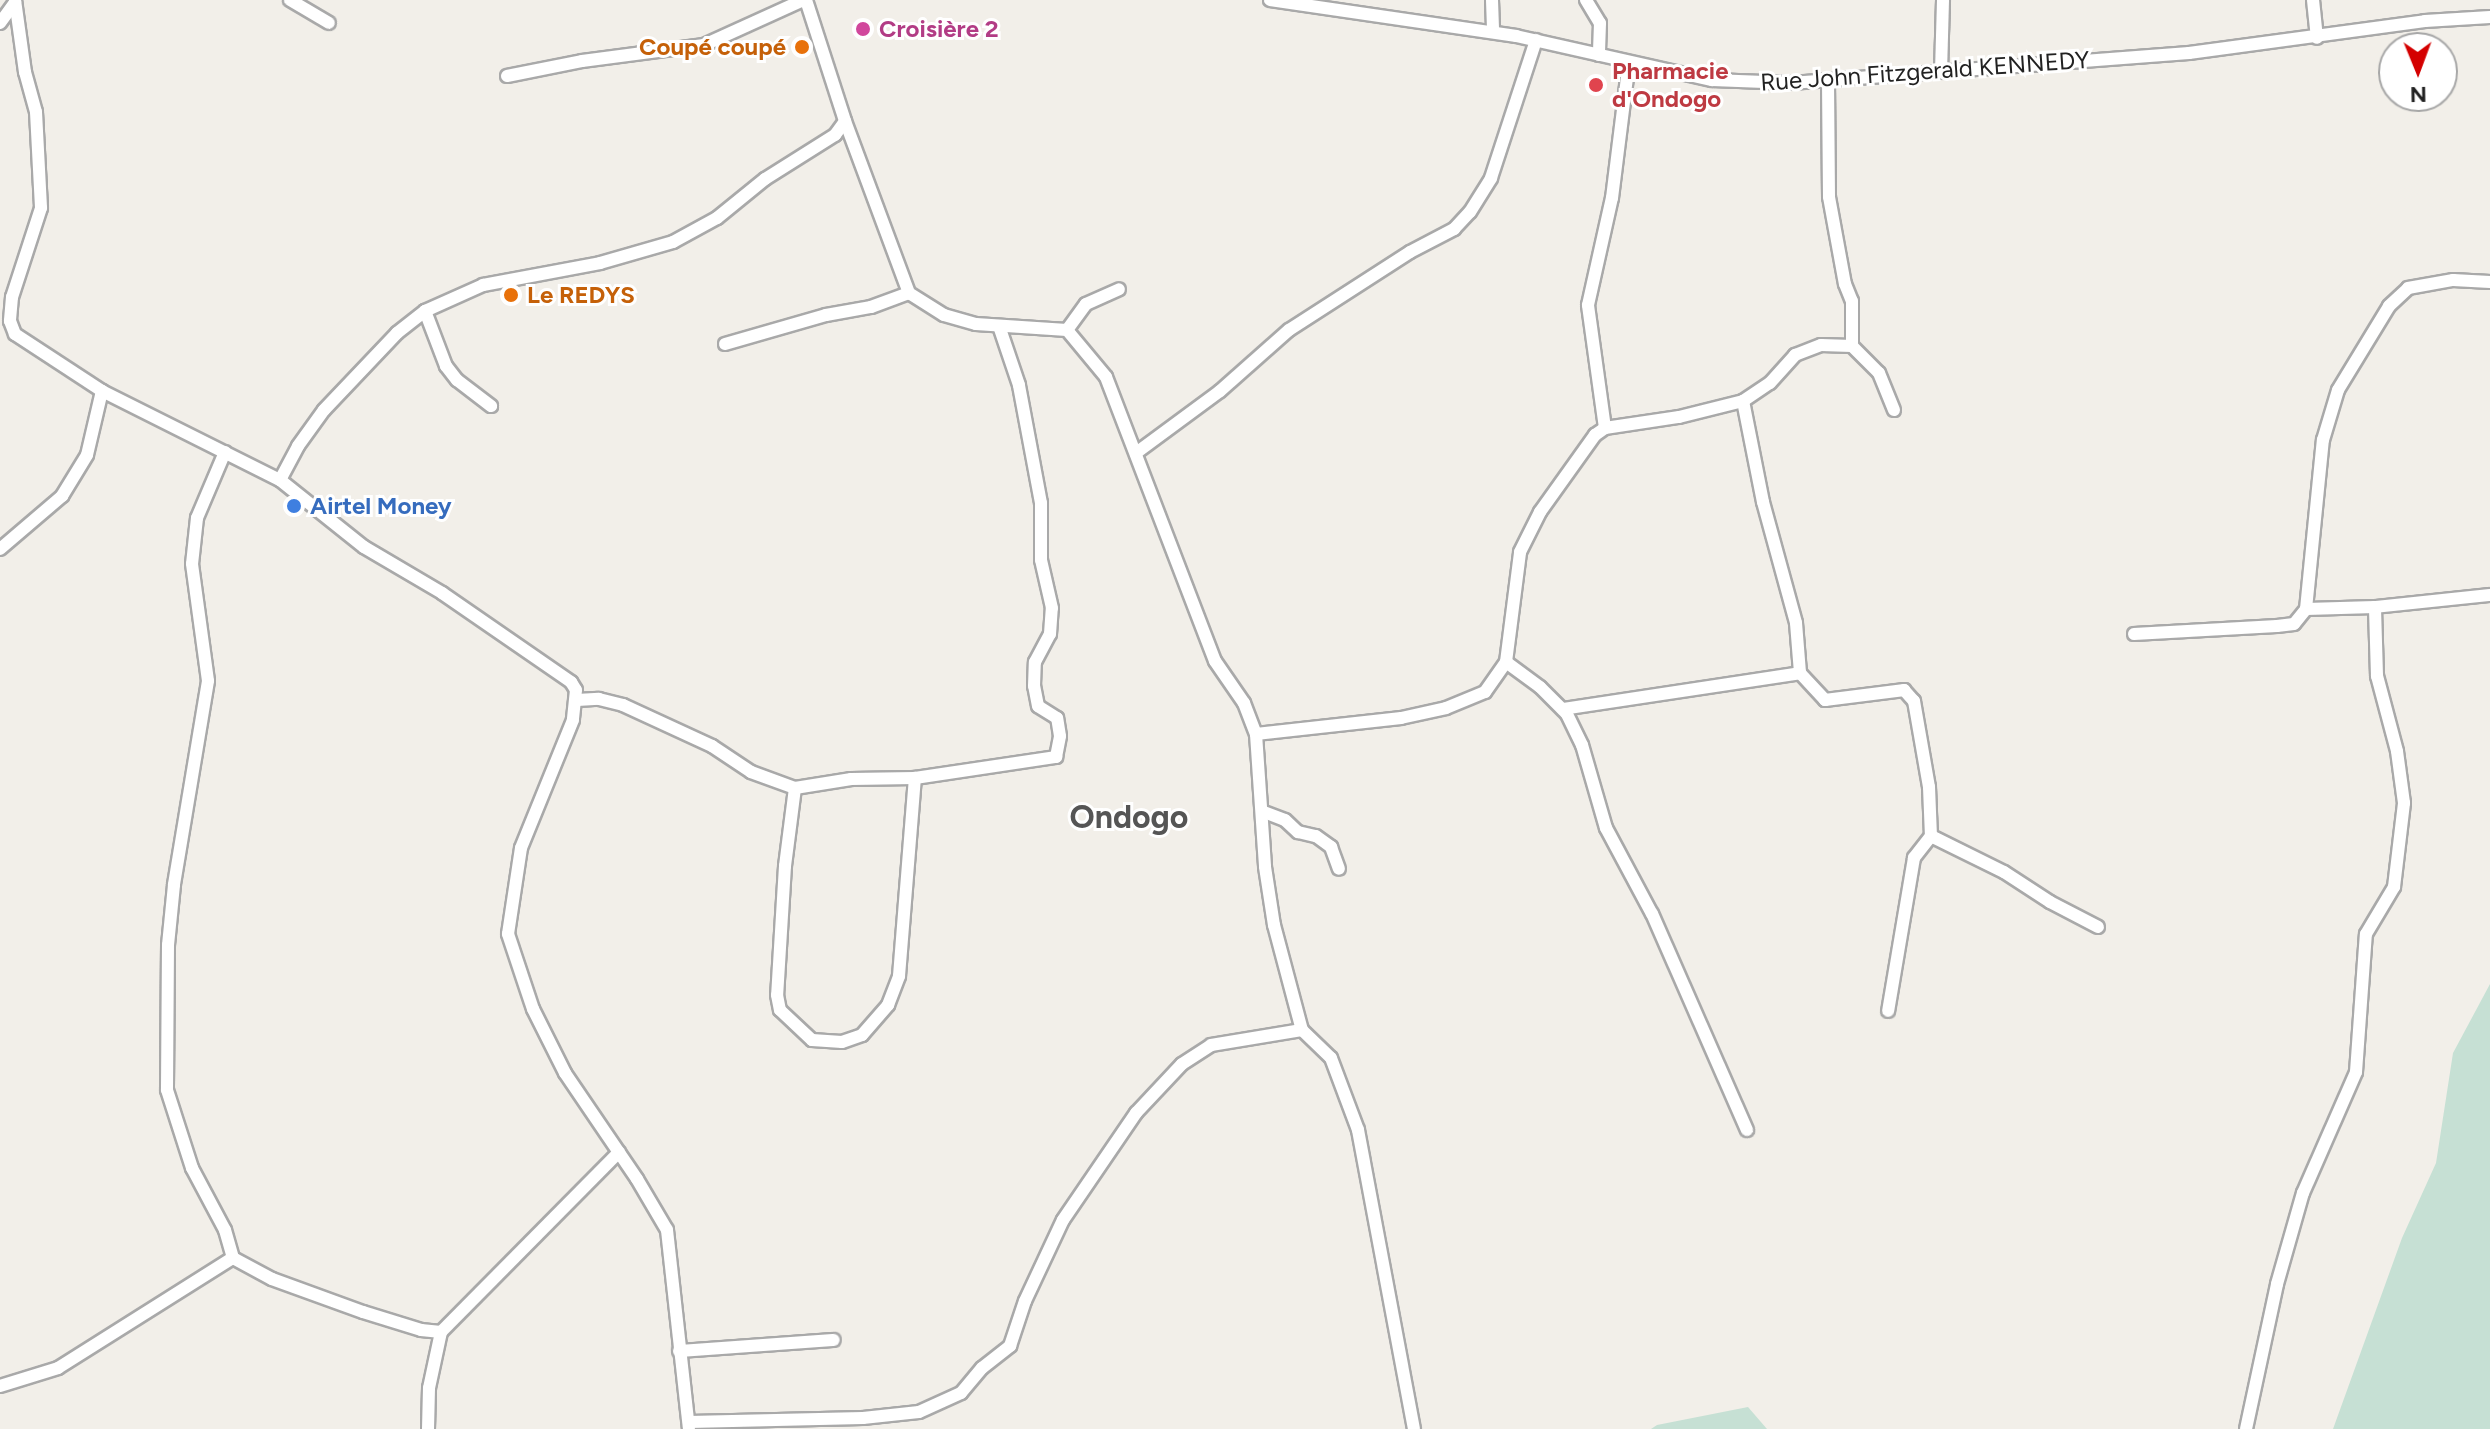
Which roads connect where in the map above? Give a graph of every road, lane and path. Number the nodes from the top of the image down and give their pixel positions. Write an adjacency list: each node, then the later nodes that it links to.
1 (290, 0): 11 (street)
2 (805, 0): 18 (street); 20 (street)
3 (1270, 0): 12 (street, Rue John Fitzgerald KENNEDY)
4 (1492, 0): 12 (street)
5 (1586, 0): 15 (street)
6 (1943, 0): 17 (street)
7 (2313, 0): 13 (street)
8 (15, 1): 10 (street); 29 (street)
9 (2490, 17): 13 (street, Rue John Fitzgerald KENNEDY)
10 (0, 23)
11 (329, 23)
12 (1493, 32): 14 (street, Rue John Fitzgerald KENNEDY)
13 (2317, 38): 17 (street, Rue John Fitzgerald KENNEDY)
14 (1536, 40): 15 (street, Rue John Fitzgerald KENNEDY); 35 (street)
15 (1599, 55): 16 (street, Rue John Fitzgerald KENNEDY)
16 (1629, 62): 19 (street, Rue John Fitzgerald KENNEDY); 33 (street)
17 (1941, 72): 19 (street, Rue John Fitzgerald KENNEDY)
18 (507, 76)
19 (1828, 82): 28 (street)
20 (845, 121): 23 (street); 24 (street)
21 (2490, 282): 40 (street)
22 (1119, 289): 26 (street)
23 (909, 293): 25 (street); 27 (street)
24 (425, 311): 31 (street); 36 (street)
25 (999, 326): 26 (street); 47 (street)
26 (1067, 330): 35 (street)
27 (725, 344)
28 (1852, 346): 30 (street); 32 (street)
29 (102, 391): 34 (street); 37 (street)
30 (1743, 401): 33 (street); 43 (street)
31 (491, 406)
32 (1894, 410)
33 (1605, 428): 42 (street)
34 (225, 452): 36 (street); 57 (street)
35 (1136, 453): 46 (street)
36 (280, 480): 44 (street)
37 (0, 549)
38 (2490, 595): 39 (street)
39 (2375, 607): 40 (street); 67 (street)
40 (2306, 609): 41 (street)
41 (2134, 634)
42 (1506, 662): 45 (street); 46 (street)
43 (1800, 673): 45 (street); 50 (street)
44 (577, 700): 48 (street); 56 (street)
45 (1563, 709): 55 (street)
46 (1256, 734): 49 (street)
47 (915, 778): 48 (street); 48 (street)
48 (795, 788)
49 (1264, 812): 51 (street); 54 (street)
50 (1931, 836): 52 (street); 53 (street)
51 (1339, 869)
52 (2098, 927)
53 (1888, 1011)
54 (1302, 1030): 64 (street); 66 (street)
55 (1747, 1130)
56 (619, 1152): 60 (street); 62 (street)
57 (225, 1230): 58 (street); 59 (street)
58 (233, 1258): 59 (street); 60 (street)
59 (194, 1281): 63 (street)
60 (441, 1332): 65 (street)
61 (834, 1340): 62 (street)
62 (679, 1351): 64 (street)
63 (0, 1386)
64 (689, 1426)
65 (428, 1429)
66 (1414, 1429)
67 (2246, 1429)

